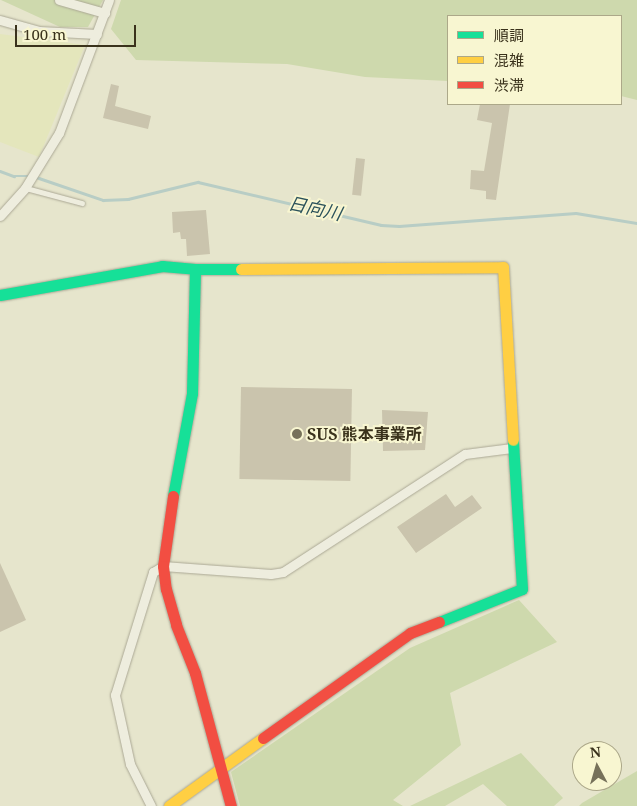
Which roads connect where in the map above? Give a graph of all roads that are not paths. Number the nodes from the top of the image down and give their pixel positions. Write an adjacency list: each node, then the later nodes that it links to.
1 (59, 0): 3 (street)
2 (109, 0): 3 (street)
3 (105, 13): 5 (street)
4 (0, 20): 5 (street)
5 (97, 34): 6 (street)
6 (25, 188): 7 (lane); 8 (street)
7 (82, 204)
8 (0, 216)
9 (195, 269): 10 (street); 11 (street); 12 (street)
10 (0, 296)
11 (512, 448): 12 (street); 13 (street)
12 (163, 566): 13 (street); 14 (street)
13 (222, 768): 15 (street); 16 (street)
14 (151, 806)
15 (169, 806)
16 (231, 806)

